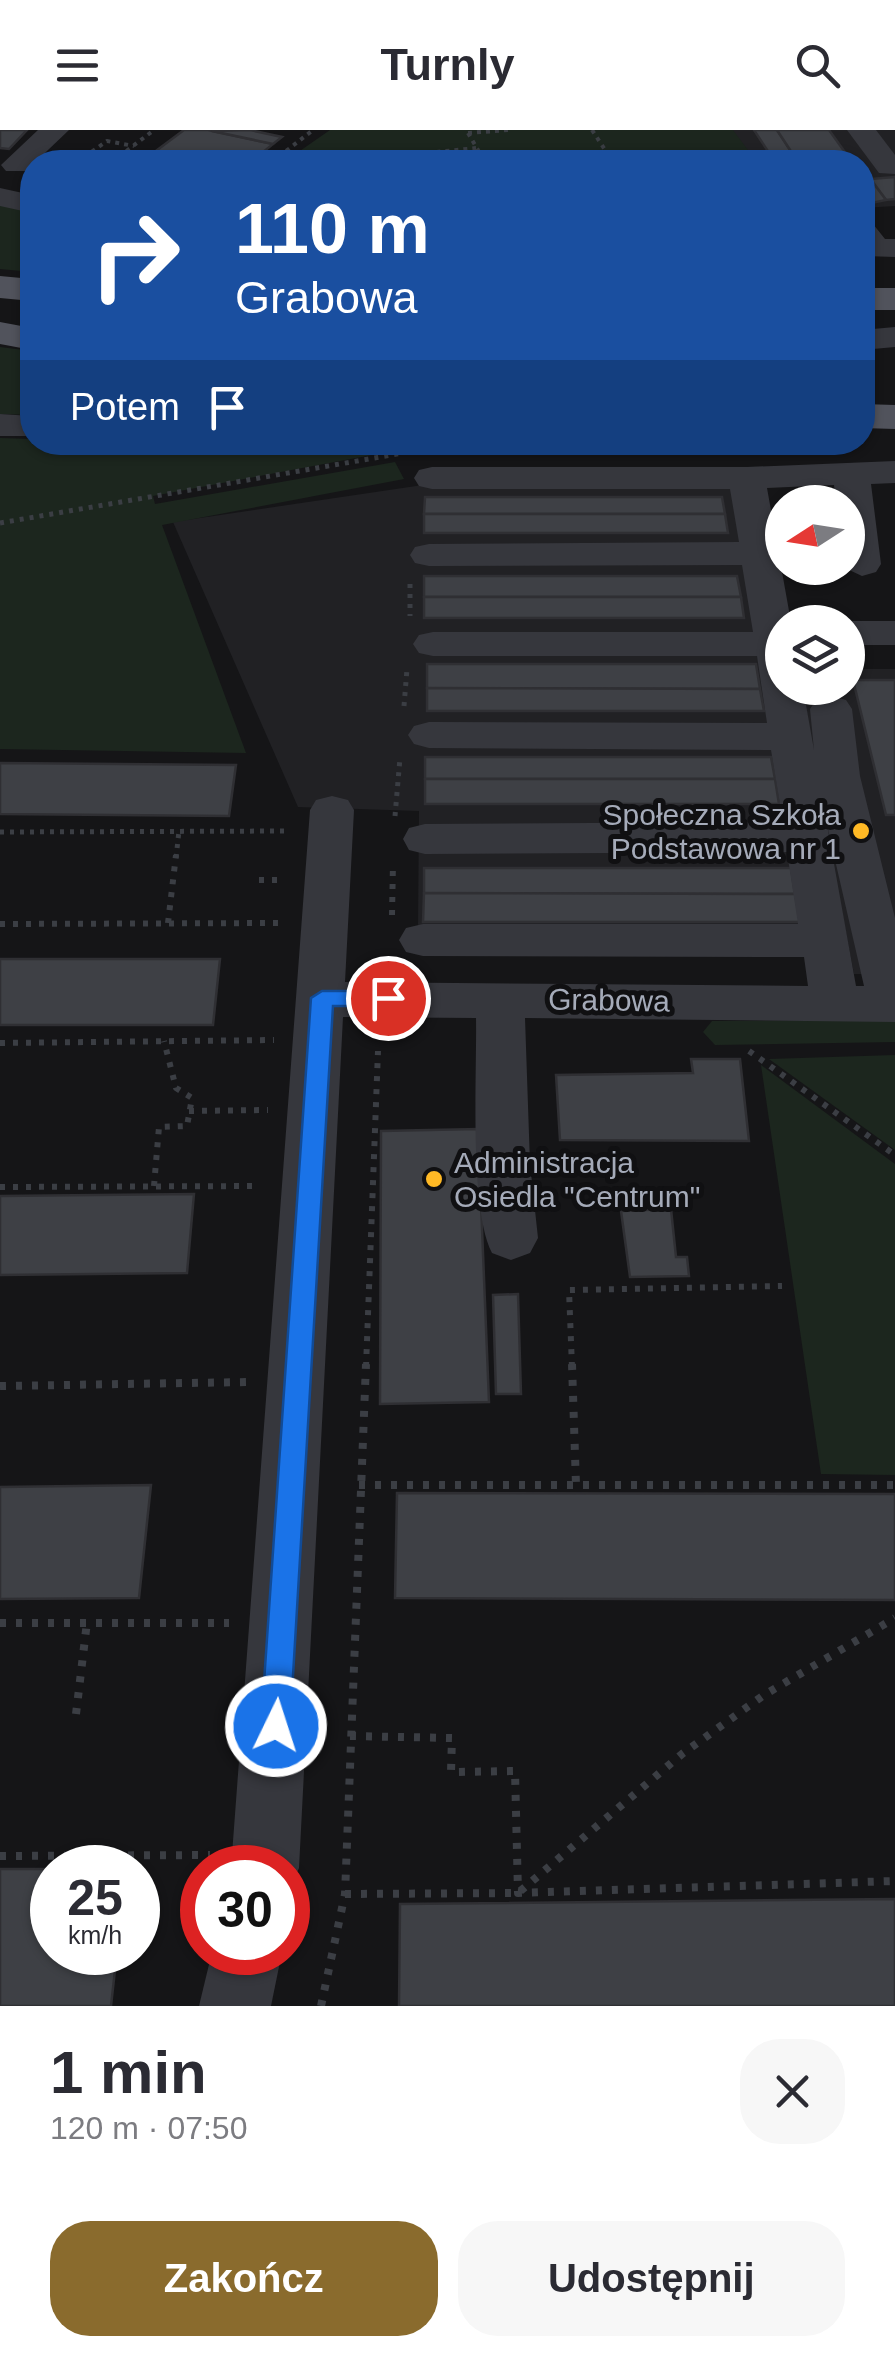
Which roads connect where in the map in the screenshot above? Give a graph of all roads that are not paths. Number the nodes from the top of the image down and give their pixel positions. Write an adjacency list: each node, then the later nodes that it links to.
1 (55, 130): 3 (street)
2 (861, 130): 4 (street)
3 (29, 150)
4 (890, 167)
5 (857, 458): 7 (street); 8 (street); 9 (street)
6 (416, 461): 8 (street)
7 (895, 472)
8 (746, 478): 10 (street)
9 (858, 485)
10 (758, 553): 11 (street); 12 (street)
11 (429, 555)
12 (769, 605)
13 (865, 633): 14 (street)
14 (895, 633)
15 (765, 637): 16 (street)
16 (433, 644)
17 (786, 705): 20 (street)
18 (831, 709): 28 (street)
19 (430, 736): 20 (street)
20 (790, 737): 22 (street)
21 (314, 820): 29 (street)
22 (807, 837): 23 (street); 25 (street)
23 (425, 838)
24 (423, 940): 25 (street)
25 (824, 941): 27 (street)
26 (500, 999): 27 (street, Grabowa); 29 (street, Grabowa); 30 (street)
27 (835, 1003): 28 (street, Grabowa)
28 (893, 1004)
29 (305, 1019): 31 (street)
30 (511, 1238)
31 (249, 1845)
32 (242, 1975): 33 (street)
33 (236, 2006)

